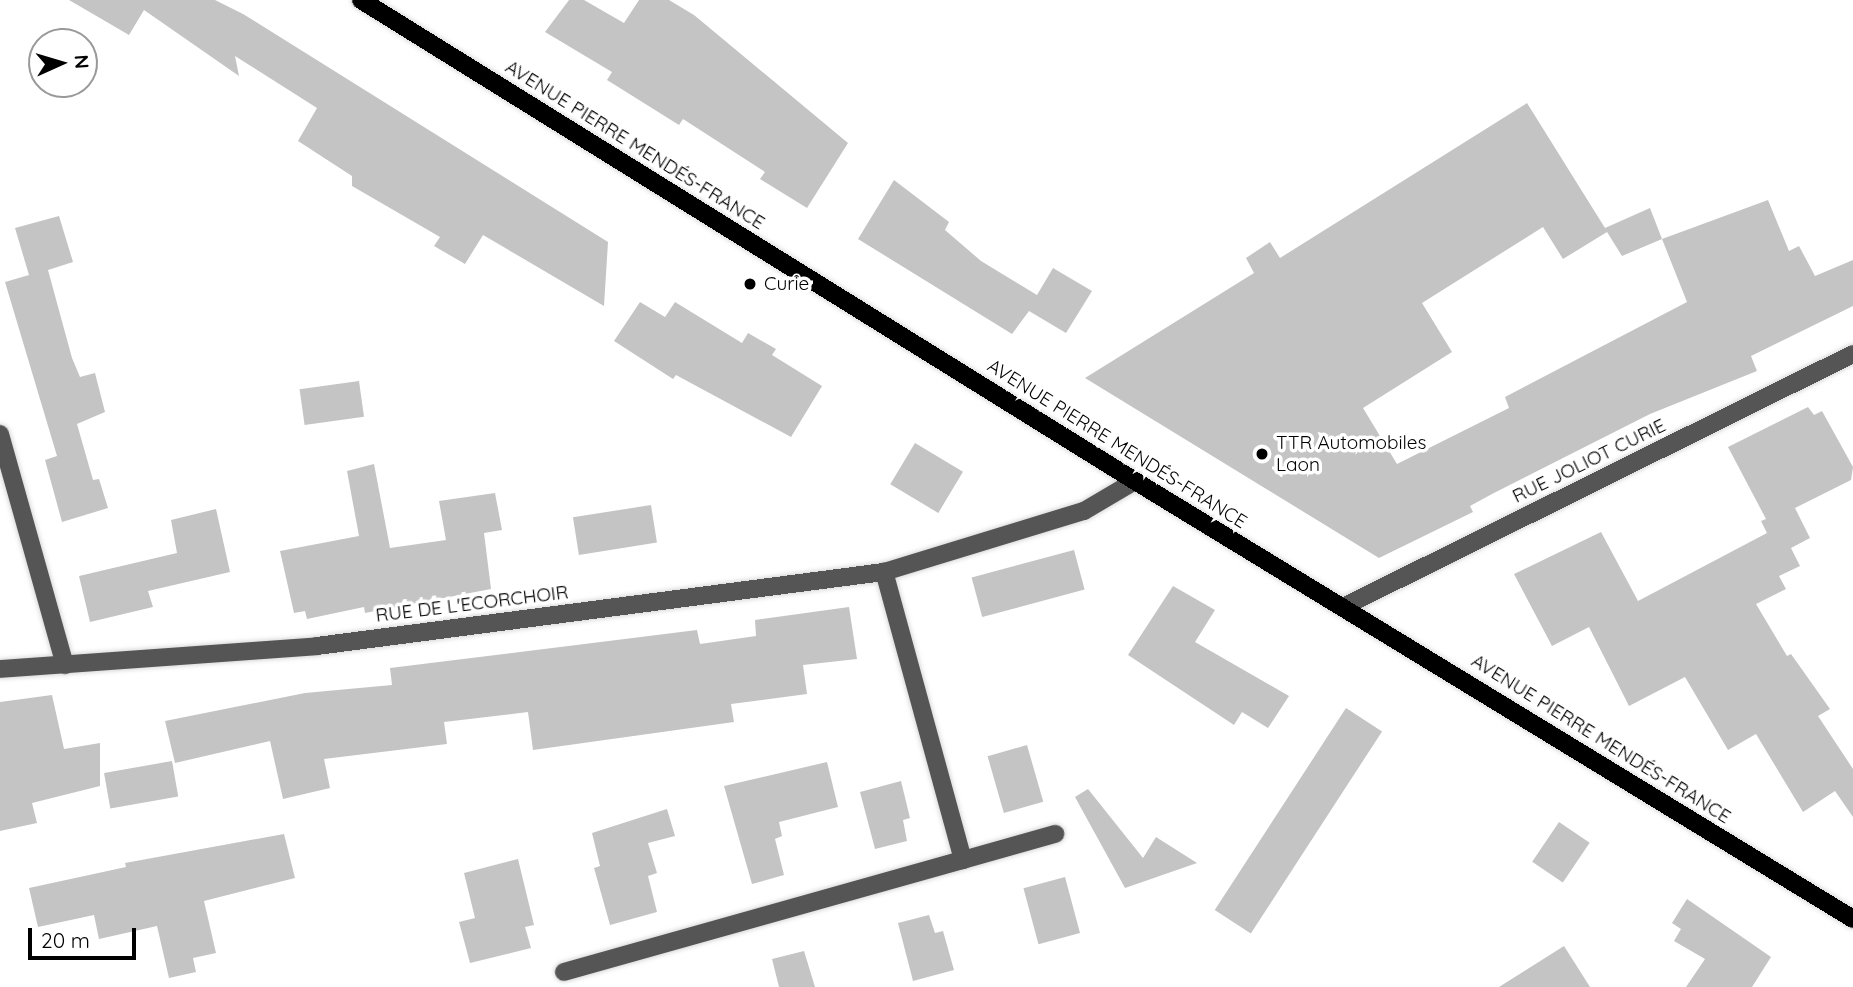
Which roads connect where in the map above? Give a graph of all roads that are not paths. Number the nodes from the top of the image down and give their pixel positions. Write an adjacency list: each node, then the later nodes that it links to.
1 (361, 0): 4 (main road, AVENUE PIERRE MENDÉS-FRANCE)
2 (1853, 354): 6 (street, RUE JOLIOT CURIE)
3 (0, 434): 7 (street)
4 (1135, 481): 5 (street, RUE DE L'ECORCHOIR); 6 (main road, AVENUE PIERRE MENDÉS-FRANCE)
5 (884, 572): 7 (street, RUE DE L'ECORCHOIR); 10 (street)
6 (1343, 607): 11 (main road, AVENUE PIERRE MENDÉS-FRANCE)
7 (65, 665): 8 (street, RUE DE L'ECORCHOIR)
8 (0, 669)
9 (1055, 834): 10 (street)
10 (963, 860): 12 (street)
11 (1853, 919)
12 (564, 972)

